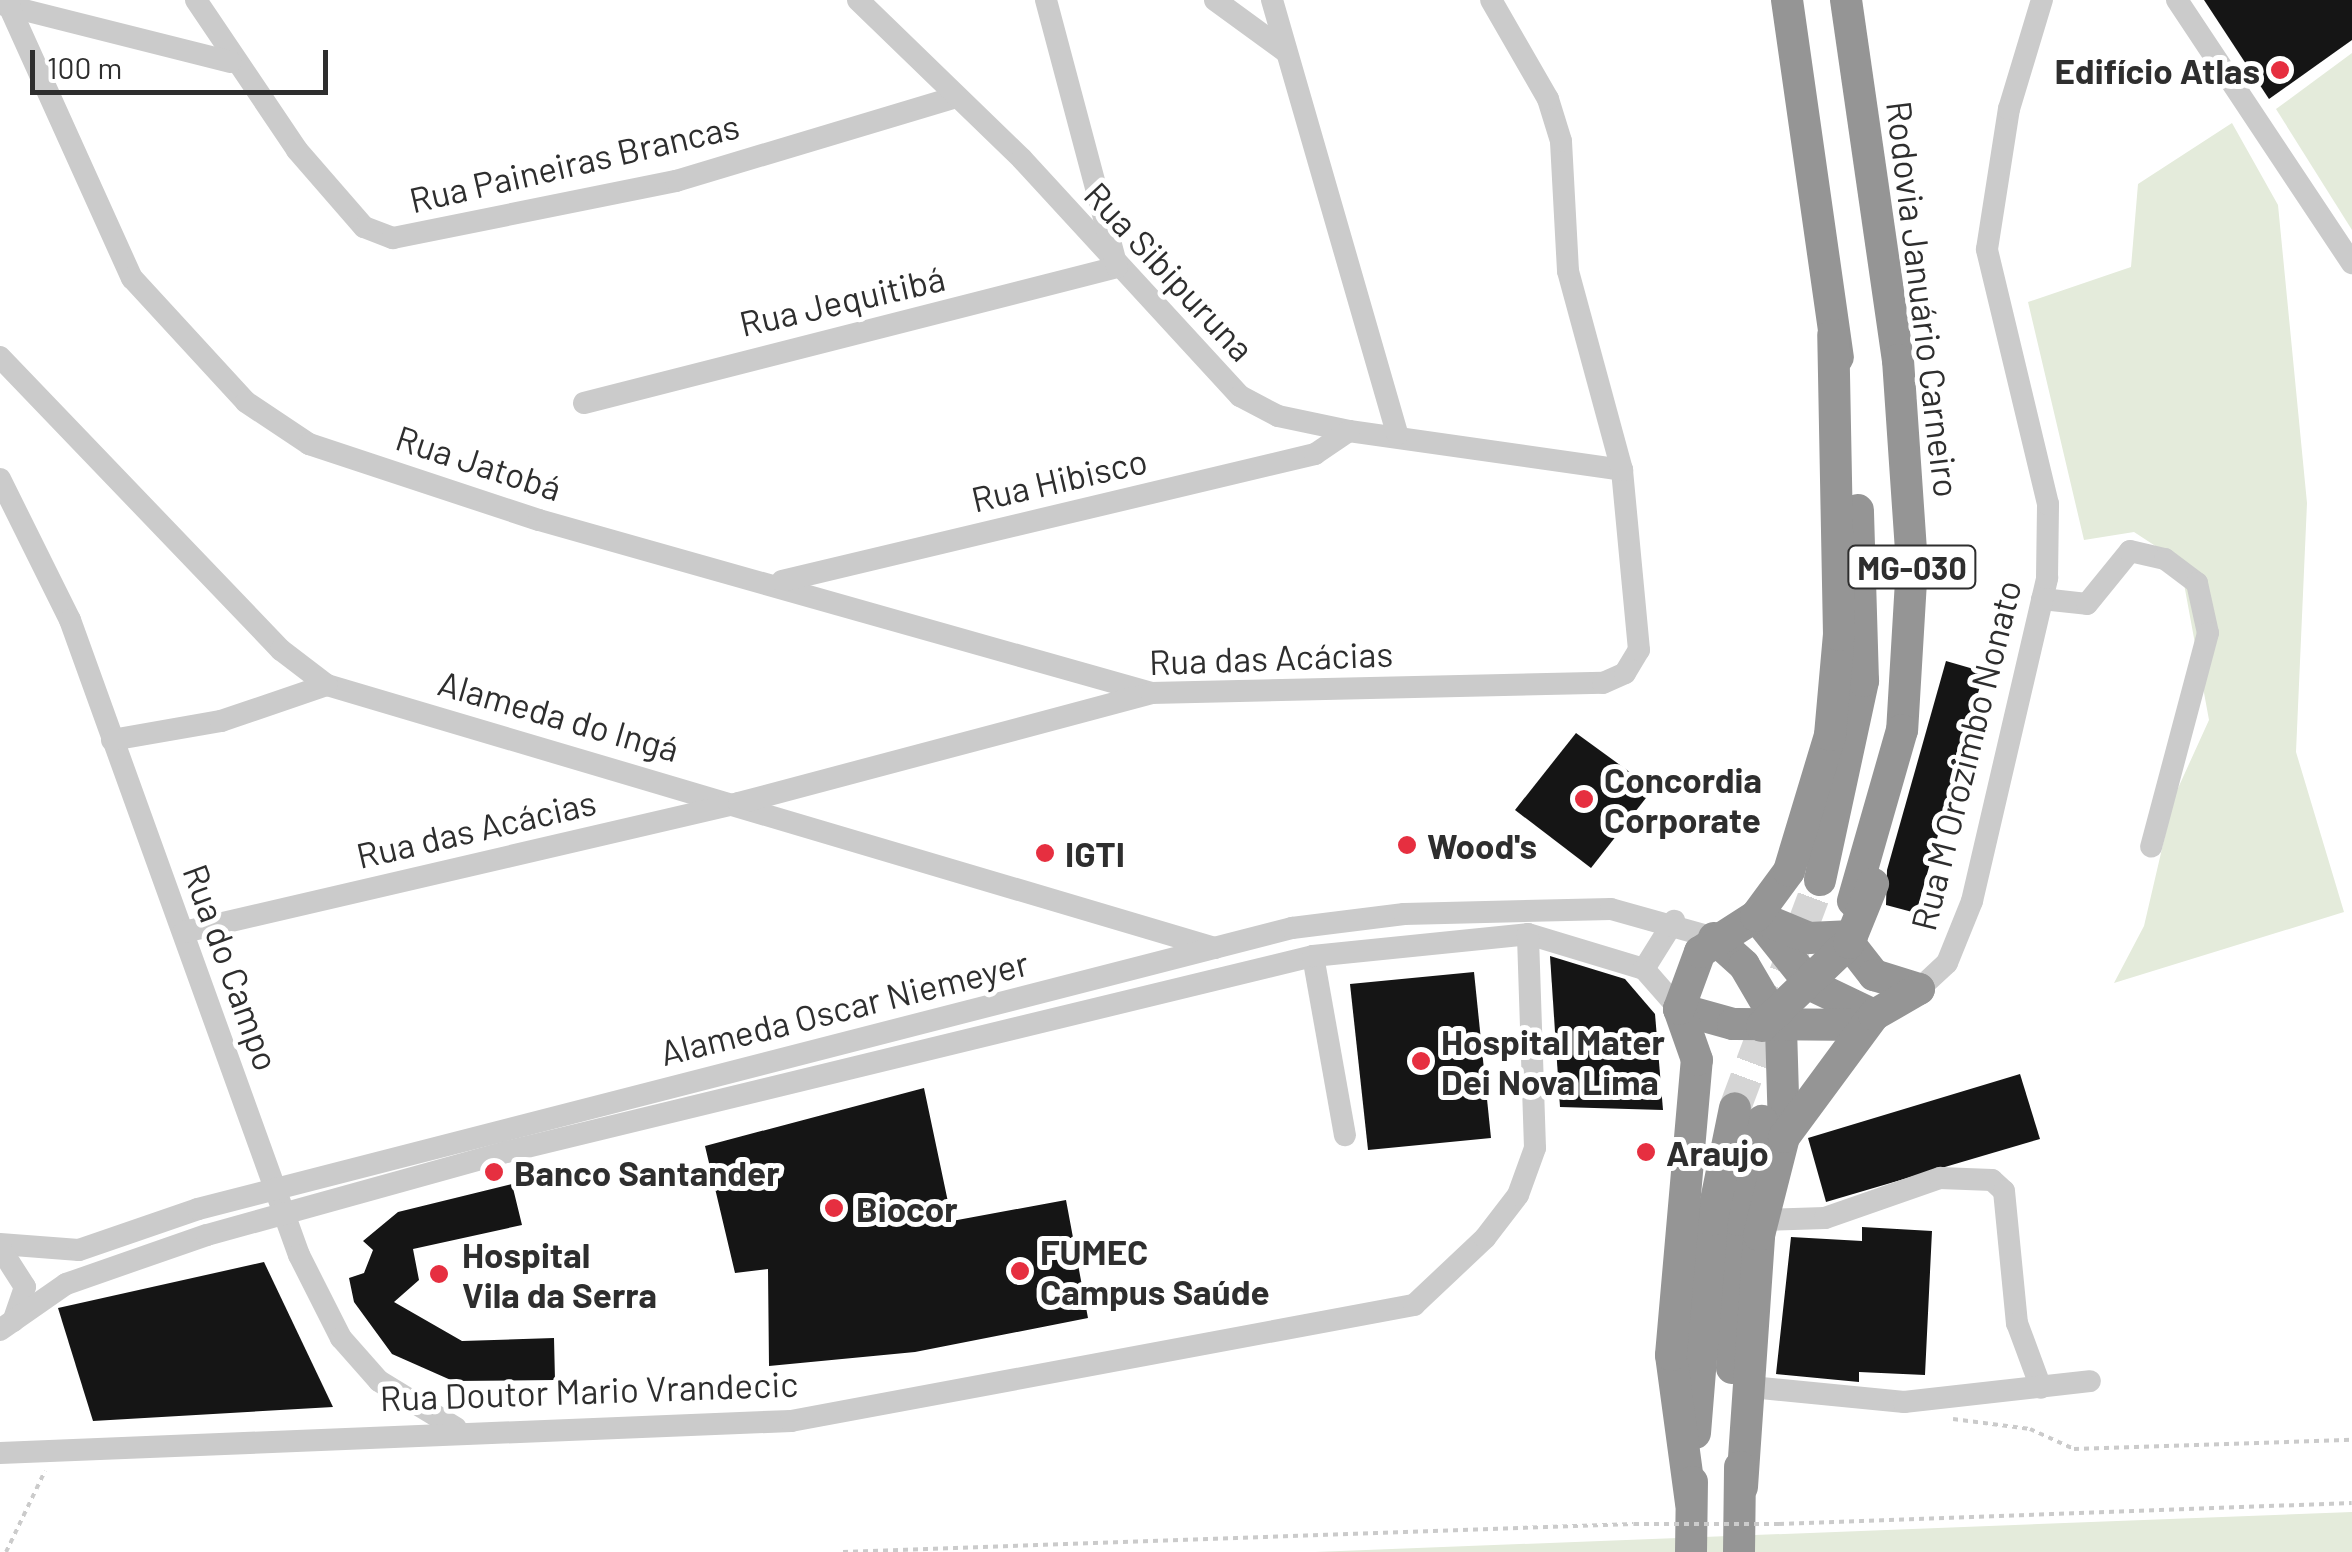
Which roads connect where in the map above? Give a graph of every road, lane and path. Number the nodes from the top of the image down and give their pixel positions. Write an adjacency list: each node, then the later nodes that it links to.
1 (196, 0): 13 (street, Rua Paineiras Brancas)
2 (858, 0): 14 (street, Rua Sibipuruna)
3 (1046, 0): 17 (street)
4 (1216, 0): 12 (street)
5 (1272, 0): 12 (street)
6 (1491, 0): 23 (street, Rua das Acácias)
7 (1787, 0): 18 (highway, MG-030)
8 (1846, 0): 15 (highway, Rodovia Januário Carneiro / MG-030)
9 (2042, 0): 26 (street, Rua M Orozimbo Nonato)
10 (2177, 0): 16 (street)
11 (4, 5): 13 (street); 25 (street, Rua Jatobá)
12 (1285, 50): 22 (street)
13 (231, 62): 14 (street, Rua Paineiras Brancas)
14 (956, 96): 17 (street, Rua Sibipuruna)
15 (1878, 228): 33 (highway, Rodovia Januário Carneiro / MG-030); 39 (highway)
16 (2352, 263)
17 (1117, 267): 20 (street, Rua Jequitibá); 21 (street, Rua Sibipuruna)
18 (1833, 335): 32 (highway, MG-030); 34 (highway)
19 (0, 357): 27 (street, Alameda do Ingá)
20 (584, 403)
21 (1349, 431): 22 (street, Rua Sibipuruna); 25 (street, Rua Hibisco)
22 (1397, 434): 23 (street, Rua Sibipuruna)
23 (1622, 470): 28 (street, Rua das Acácias)
24 (0, 479): 29 (street, Rua do Campo)
25 (779, 582): 28 (street, Rua Jatobá)
26 (2042, 599): 31 (street); 45 (street, Rua M Orozimbo Nonato)
27 (327, 685): 29 (street); 30 (street, Alameda do Ingá)
28 (1152, 693): 30 (street, Rua das Acácias)
29 (112, 740): 36 (street, Rua do Campo)
30 (738, 802): 36 (street, Rua das Acácias); 40 (street, Alameda do Ingá)
31 (2151, 847)
32 (1820, 880)
33 (1854, 901)
34 (1756, 916): 38 (highway); 39 (highway); 44 (highway)
35 (1674, 920): 38 (street, Alameda Oscar Niemeyer); 40 (street, Alameda Oscar Niemeyer); 42 (street)
36 (184, 932): 53 (street, Rua do Campo)
37 (1528, 934): 41 (street, Alameda Oscar Niemeyer); 42 (street, Alameda Oscar Niemeyer); 62 (street, Rua Doutor Mario Vrandecic)
38 (1714, 938): 46 (highway); 48 (highway)
39 (1850, 939): 43 (highway); 44 (highway)
40 (1214, 948): 49 (street, Alameda Oscar Niemeyer)
41 (1313, 956): 51 (street, Alameda Oscar Niemeyer); 52 (street)
42 (1644, 969): 46 (street)
43 (1867, 970): 45 (highway); 47 (highway)
44 (1811, 985): 47 (highway); 48 (highway)
45 (1919, 989): 47 (highway)
46 (1680, 1009): 48 (highway); 67 (highway)
47 (1869, 1020): 48 (highway); 50 (highway)
48 (1773, 1023): 50 (highway)
49 (635, 1096): 51 (street); 53 (street, Alameda Oscar Niemeyer)
50 (1760, 1122): 55 (highway); 66 (highway); 67 (highway)
51 (636, 1124): 54 (street, Alameda Oscar Niemeyer)
52 (1346, 1135)
53 (273, 1190): 54 (street, Rua do Campo); 56 (street, Alameda Oscar Niemeyer)
54 (284, 1216): 57 (street, Alameda Oscar Niemeyer); 62 (street, Rua do Campo)
55 (1762, 1220): 59 (highway); 60 (street)
56 (0, 1246): 57 (street)
57 (4, 1329)
58 (2090, 1381): 60 (street)
59 (1751, 1387): 61 (street); 66 (highway)
60 (2041, 1388): 61 (street)
61 (1914, 1401): 63 (path)
62 (459, 1430): 64 (street, Rua Doutor Mario Vrandecic)
63 (2352, 1440)
64 (54, 1452): 65 (street, Rua Doutor Mario Vrandecic); 71 (path)
65 (0, 1453)
66 (1742, 1487): 70 (highway)
67 (1691, 1503): 69 (highway)
68 (2352, 1503): 72 (path, bridge)
69 (1691, 1549)
70 (1739, 1549)
71 (6, 1552)
72 (842, 1552)

